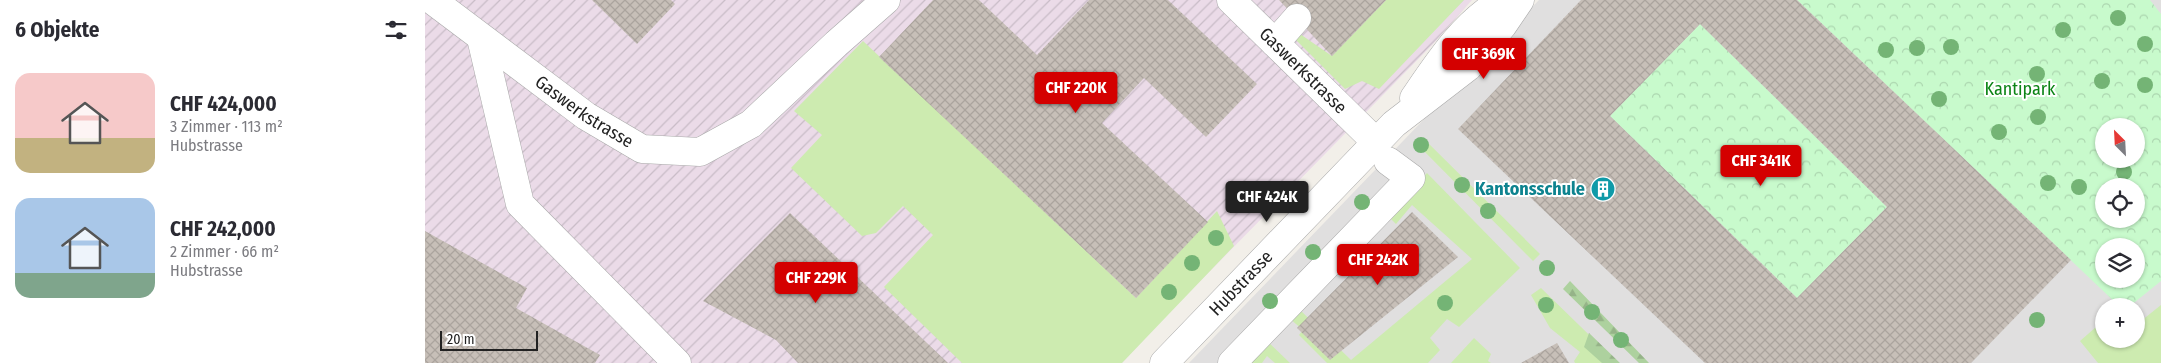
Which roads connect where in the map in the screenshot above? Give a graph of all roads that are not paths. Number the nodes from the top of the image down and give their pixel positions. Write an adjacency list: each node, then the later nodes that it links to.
1 (432, 0): 7 (street, Gaswerkstrasse)
2 (886, 0): 7 (street, Gaswerkstrasse)
3 (1231, 0): 8 (street, Gaswerkstrasse)
4 (1503, 0): 9 (street, Hubstrasse)
5 (1520, 0): 9 (street, Hubstrasse)
6 (1297, 18): 8 (street)
7 (481, 38): 11 (street)
8 (1275, 43): 10 (street, Gaswerkstrasse)
9 (1403, 116): 10 (street, Hubstrasse)
10 (1382, 151): 12 (street, Hubstrasse); 13 (street, Gaswerkstrasse)
11 (677, 363)
12 (1164, 363)
13 (1233, 363)

